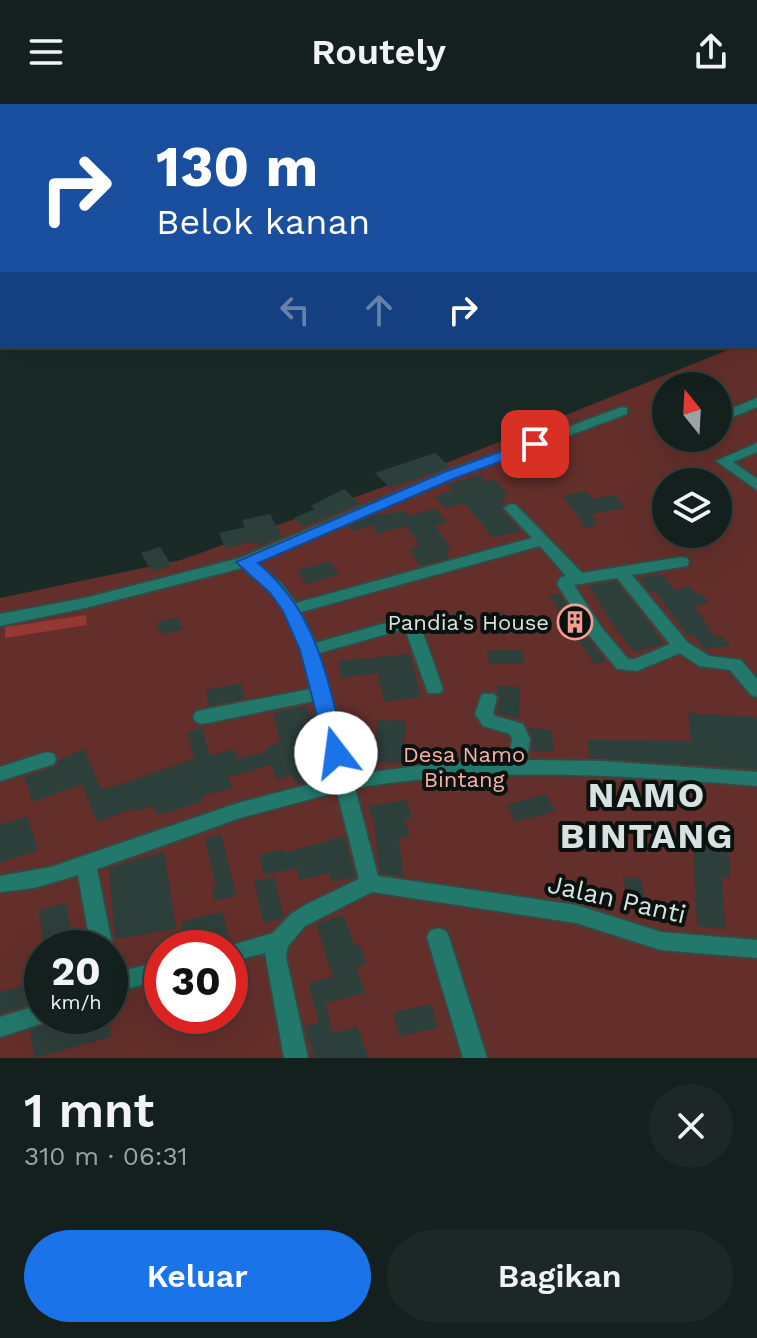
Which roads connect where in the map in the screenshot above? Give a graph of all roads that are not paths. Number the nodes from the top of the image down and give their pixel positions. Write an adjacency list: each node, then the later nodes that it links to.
1 (757, 402): 3 (street)
2 (622, 411): 8 (street)
3 (732, 413)
4 (757, 447): 5 (street)
5 (757, 486)
6 (511, 508): 7 (street)
7 (543, 540): 11 (street); 12 (street)
8 (245, 562): 12 (street); 13 (street)
9 (681, 562): 10 (street)
10 (622, 573): 11 (street); 14 (street)
11 (578, 579): 14 (street)
12 (292, 609): 15 (street)
13 (0, 620)
14 (681, 646): 17 (street)
15 (310, 650): 16 (street); 18 (street)
16 (434, 689)
17 (757, 691)
18 (320, 694): 20 (street); 25 (street)
19 (488, 698): 22 (street)
20 (202, 717)
21 (47, 759): 23 (street)
22 (517, 767): 24 (street); 25 (street)
23 (0, 774)
24 (757, 779)
25 (343, 783): 26 (street); 27 (street)
26 (86, 863): 28 (street); 29 (street)
27 (370, 883): 31 (street); 33 (street, Jalan Panti)
28 (0, 884)
29 (99, 930)
30 (438, 937): 37 (street)
31 (278, 941): 32 (street); 36 (street)
32 (248, 948)
33 (757, 949)
34 (24, 1020): 35 (street)
35 (0, 1027)
36 (296, 1058)
37 (475, 1058)

